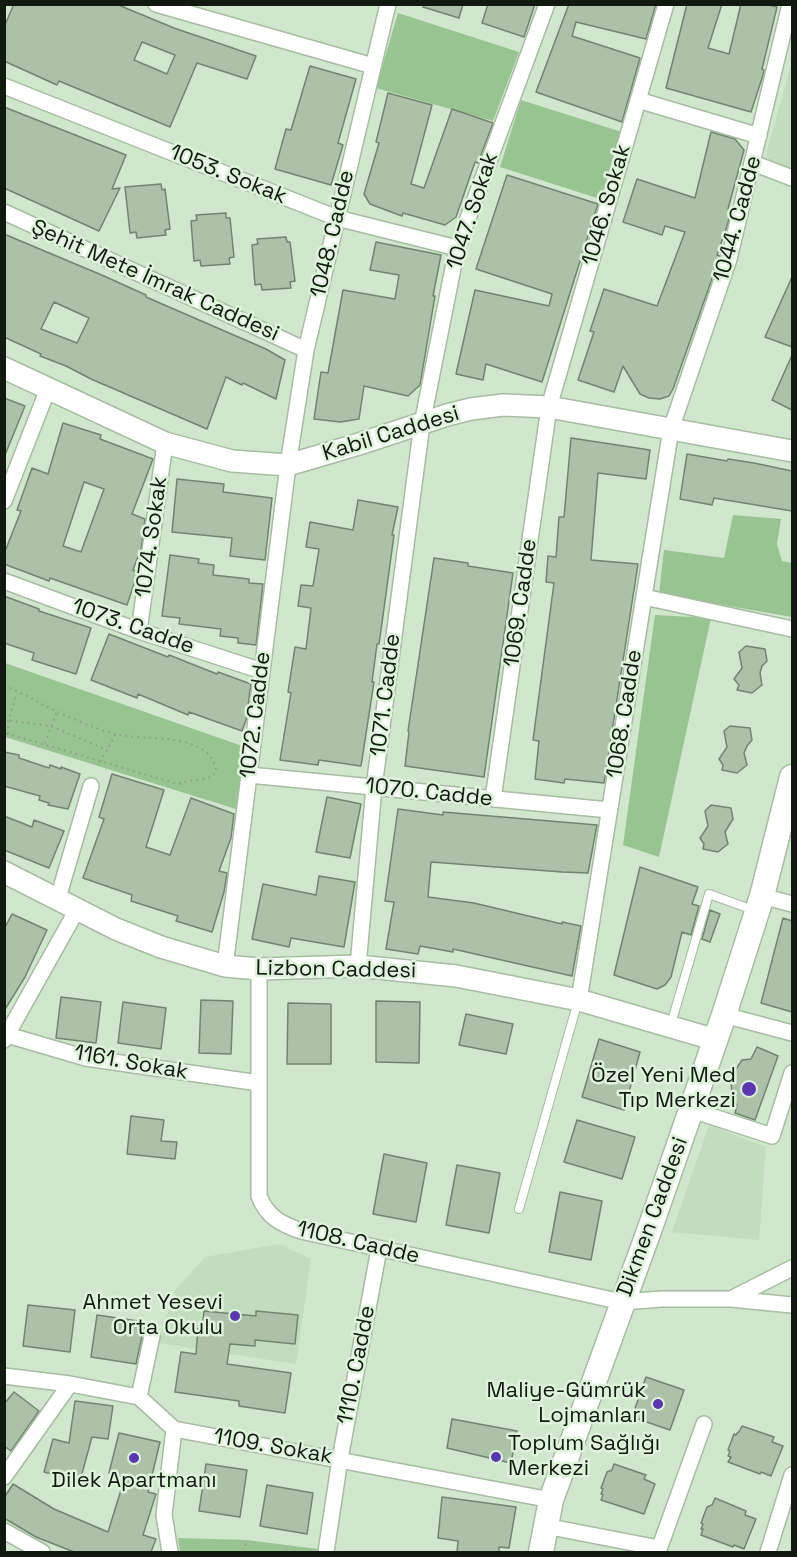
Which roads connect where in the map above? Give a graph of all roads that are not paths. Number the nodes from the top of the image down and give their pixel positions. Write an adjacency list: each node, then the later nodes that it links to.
1 (388, 4): 6 (street, 1048. Cadde)
2 (547, 4): 14 (street, 1047. Sokak)
3 (666, 4): 8 (street, 1046. Sokak)
4 (790, 4): 9 (street, 1044. Cadde)
5 (158, 5): 6 (street)
6 (373, 66): 13 (street, 1048. Cadde)
7 (4, 86): 13 (street, 1053. Sokak)
8 (638, 100): 9 (street); 18 (street, 1046. Sokak)
9 (759, 136): 10 (street, 1044. Cadde)
10 (753, 163): 11 (street); 20 (street, 1044. Cadde)
11 (792, 178)
12 (4, 212): 15 (street, Şehit Mete İmrak Caddesi)
13 (337, 218): 14 (street, 1053. Sokak); 15 (street, 1048. Cadde)
14 (457, 248): 19 (street, 1047. Sokak)
15 (306, 350): 23 (street, 1048. Cadde)
16 (4, 368): 17 (main road, Kabil Caddesi)
17 (48, 389): 21 (main road, Kabil Caddesi); 24 (street)
18 (549, 406): 19 (main road, Kabil Caddesi); 20 (main road, Kabil Caddesi); 34 (street, 1069. Cadde)
19 (422, 424): 23 (main road, Kabil Caddesi); 33 (street, 1071. Cadde)
20 (671, 429): 22 (main road, Kabil Caddesi); 26 (street, 1068. Cadde)
21 (165, 443): 23 (main road, Kabil Caddesi); 28 (street, 1074. Sokak)
22 (792, 451)
23 (288, 465): 29 (street, 1072. Cadde)
24 (4, 501)
25 (4, 581): 28 (street, 1073. Cadde)
26 (644, 597): 27 (street); 35 (street, 1068. Cadde)
27 (792, 629)
28 (139, 631): 29 (street, 1073. Cadde)
29 (262, 671): 30 (street, 1072. Cadde)
30 (249, 775): 33 (street, 1070. Cadde); 41 (street, 1072. Cadde)
31 (792, 777): 38 (main road, Dikmen Caddesi)
32 (92, 786): 37 (street)
33 (374, 788): 34 (street, 1070. Cadde); 42 (street, 1071. Cadde)
34 (493, 799): 35 (street, 1070. Cadde)
35 (609, 810): 44 (street, 1068. Cadde)
36 (4, 872): 37 (main road, Lizbon Caddesi)
37 (57, 898): 40 (main road, Lizbon Caddesi)
38 (759, 904): 39 (street); 45 (main road, Dikmen Caddesi); 46 (lane)
39 (792, 904)
40 (78, 908): 41 (main road, Lizbon Caddesi); 48 (street)
41 (225, 966): 43 (main road, Lizbon Caddesi)
42 (358, 966): 43 (main road, Lizbon Caddesi); 44 (main road, Lizbon Caddesi)
43 (258, 969): 51 (street, 1108. Cadde)
44 (579, 1000): 46 (main road, Lizbon Caddesi); 53 (lane)
45 (724, 1015): 47 (street); 49 (main road, Dikmen Caddesi)
46 (671, 1025): 49 (main road, Lizbon Caddesi)
47 (792, 1033)
48 (5, 1036): 51 (street, 1161. Sokak)
49 (716, 1040): 52 (main road, Dikmen Caddesi)
50 (792, 1072): 52 (street)
51 (259, 1083): 54 (street, 1108. Cadde)
52 (692, 1110): 57 (main road, Dikmen Caddesi)
53 (519, 1209)
54 (379, 1249): 57 (street, 1108. Cadde); 65 (street, 1110. Cadde)
55 (792, 1268): 56 (street)
56 (730, 1299): 57 (street, 1108. Cadde); 58 (street, 1108. Cadde)
57 (622, 1302): 68 (main road, Dikmen Caddesi)
58 (792, 1305)
59 (152, 1336): 62 (street)
60 (4, 1376): 61 (street)
61 (70, 1384): 62 (street); 67 (street)
62 (139, 1398): 64 (street)
63 (704, 1424): 71 (street)
64 (174, 1429): 65 (street, 1109. Sokak); 73 (street)
65 (340, 1459): 68 (street, 1109. Sokak); 74 (street, 1110. Cadde)
66 (792, 1475): 76 (street)
67 (4, 1477)
68 (551, 1500): 69 (main road, Dikmen Caddesi)
69 (545, 1526): 71 (street); 75 (main road, Dikmen Caddesi)
70 (4, 1531): 72 (street)
71 (659, 1550)
72 (42, 1552)
73 (170, 1552)
74 (326, 1552)
75 (541, 1552)
76 (768, 1552)

